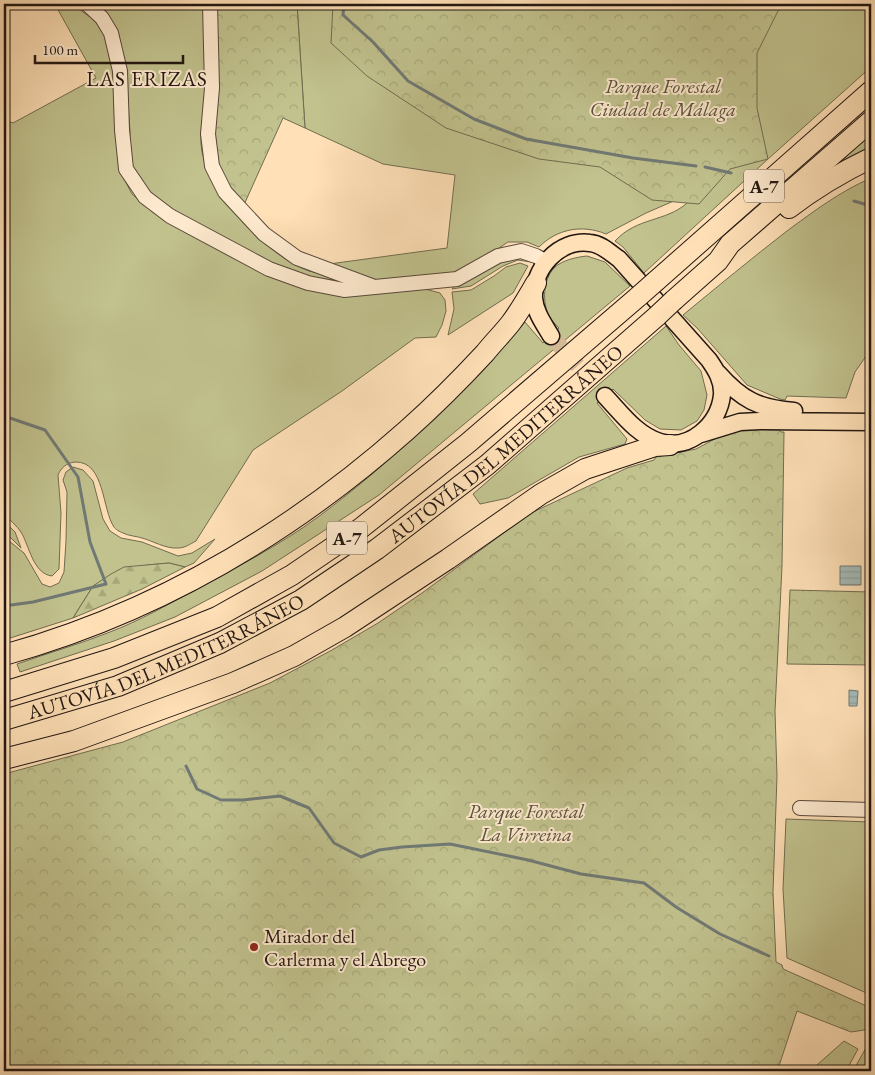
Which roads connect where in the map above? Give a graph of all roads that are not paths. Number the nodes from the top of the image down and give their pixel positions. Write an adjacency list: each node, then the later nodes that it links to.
1 (87, 4): 9 (street)
2 (210, 4): 9 (street)
3 (871, 91): 18 (highway, AUTOVÍA DEL MEDITERRÁNEO / A-7, bridge)
4 (871, 121): 6 (highway, AUTOVÍA DEL MEDITERRÁNEO / A-7)
5 (871, 158): 6 (highway)
6 (718, 261): 19 (highway, AUTOVÍA DEL MEDITERRÁNEO / A-7, bridge)
7 (545, 262): 8 (main road); 9 (street); 11 (main road)
8 (536, 283): 10 (main road); 17 (highway)
9 (377, 288)
10 (551, 336)
11 (718, 373): 13 (main road); 15 (main road)
12 (606, 396): 16 (main road)
13 (871, 413)
14 (871, 422): 15 (main road)
15 (701, 434): 16 (main road)
16 (670, 444): 20 (highway)
17 (4, 655)
18 (4, 692)
19 (4, 720)
20 (4, 759)
21 (800, 808): 22 (street)
22 (871, 810)

